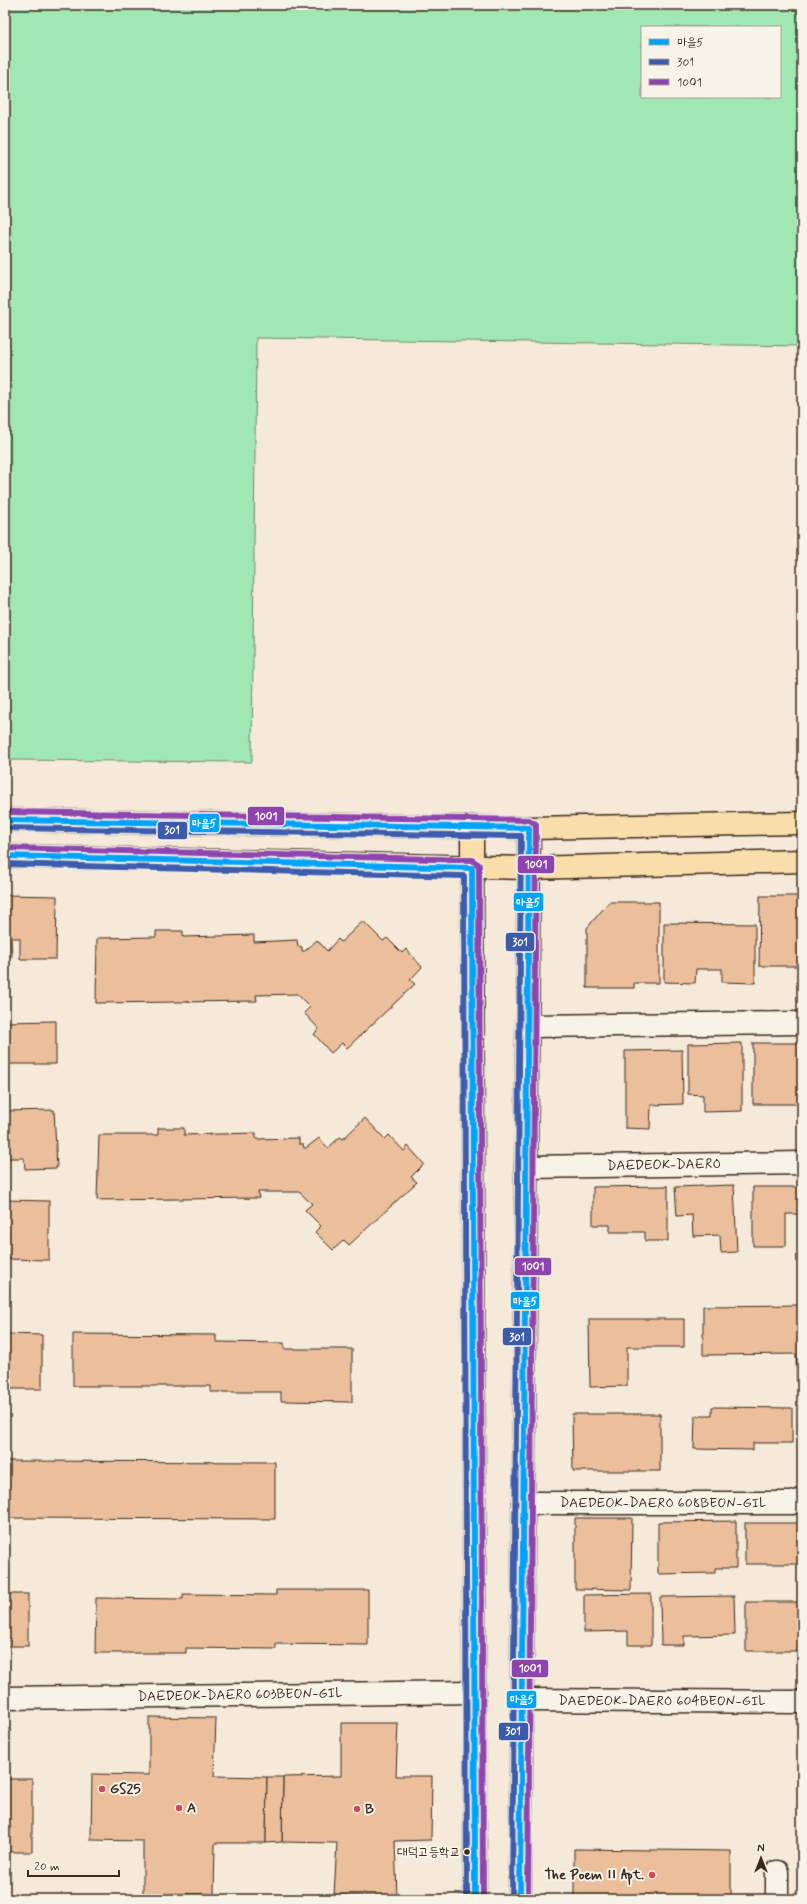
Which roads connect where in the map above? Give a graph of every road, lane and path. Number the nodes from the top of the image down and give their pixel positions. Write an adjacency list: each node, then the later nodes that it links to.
1 (5, 820): 3 (main road)
2 (802, 823): 4 (main road)
3 (472, 827): 4 (main road); 7 (main road)
4 (529, 828): 8 (main road)
5 (5, 856): 7 (main road)
6 (802, 861): 8 (main road)
7 (472, 868): 8 (main road); 15 (main road)
8 (529, 868): 10 (main road)
9 (802, 1023): 10 (street)
10 (528, 1026): 12 (main road)
11 (802, 1163): 12 (street, DAEDEOK-DAERO)
12 (526, 1167): 14 (main road)
13 (802, 1500): 14 (street, DAEDEOK-DAERO 608BEON-GIL)
14 (523, 1503): 17 (main road)
15 (475, 1692): 16 (street, DAEDEOK-DAERO 603BEON-GIL); 20 (main road)
16 (5, 1698)
17 (522, 1700): 18 (street, DAEDEOK-DAERO 604BEON-GIL); 21 (main road)
18 (802, 1702)
19 (777, 1872): 22 (street)
20 (475, 1899)
21 (520, 1899)
22 (777, 1899)

